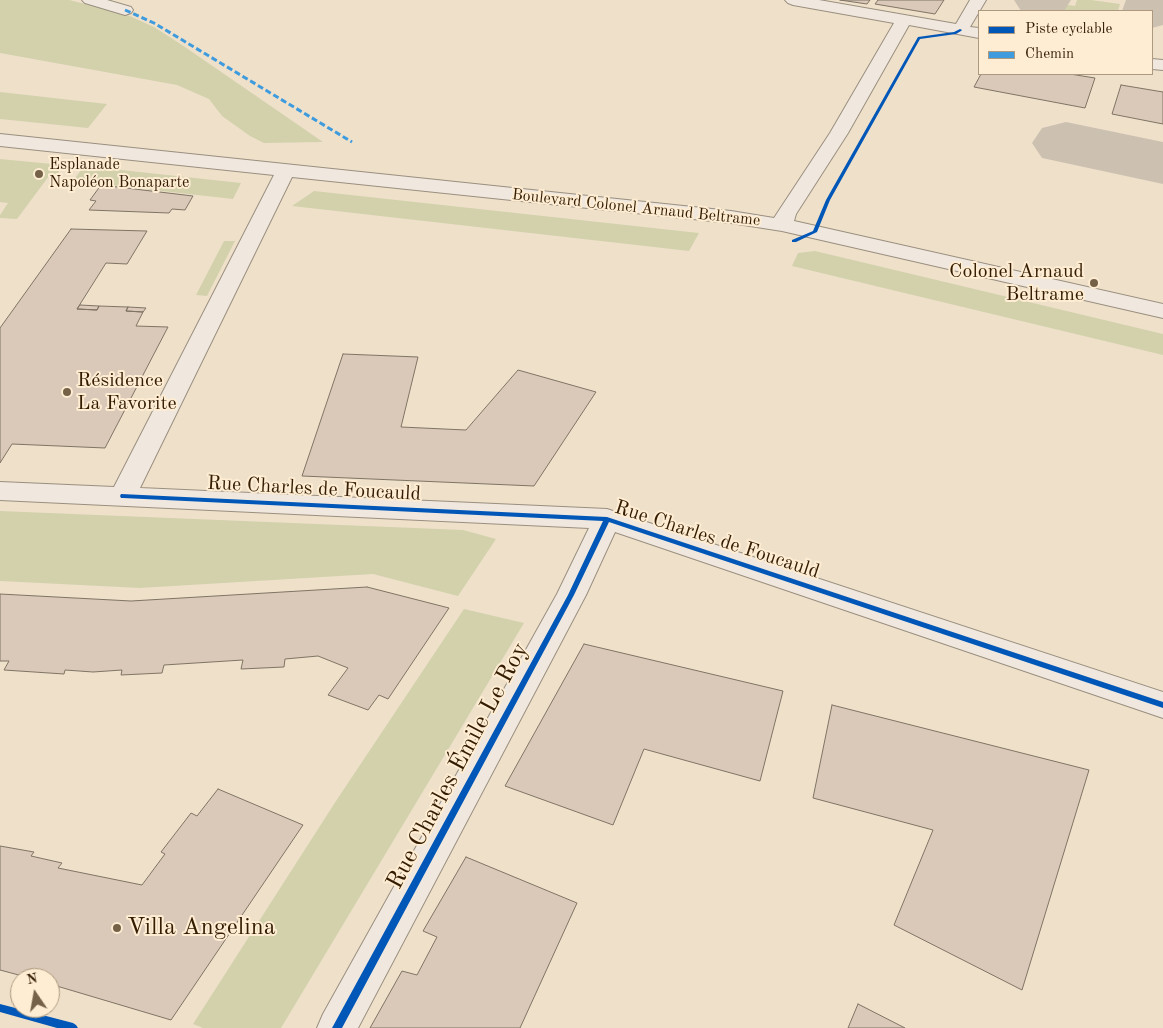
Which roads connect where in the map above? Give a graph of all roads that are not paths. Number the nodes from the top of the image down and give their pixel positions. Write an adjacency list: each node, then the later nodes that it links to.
1 (90, 0): 4 (street)
2 (793, 0): 5 (street)
3 (978, 0): 6 (street)
4 (125, 10)
5 (901, 20): 6 (street); 10 (street)
6 (960, 30): 7 (street)
7 (978, 33)
8 (0, 140): 9 (street, Boulevard Colonel Arnaud Beltrame)
9 (286, 170): 10 (street, Boulevard Colonel Arnaud Beltrame); 13 (street)
10 (782, 225): 11 (street, Boulevard Colonel Arnaud Beltrame)
11 (1163, 310)
12 (0, 491): 13 (street, Rue Charles de Foucauld)
13 (123, 496): 14 (street, Rue Charles de Foucauld)
14 (607, 519): 15 (street, Rue Charles de Foucauld); 16 (street, Rue Charles Émile Le Roy)
15 (1163, 705)
16 (337, 1028)

